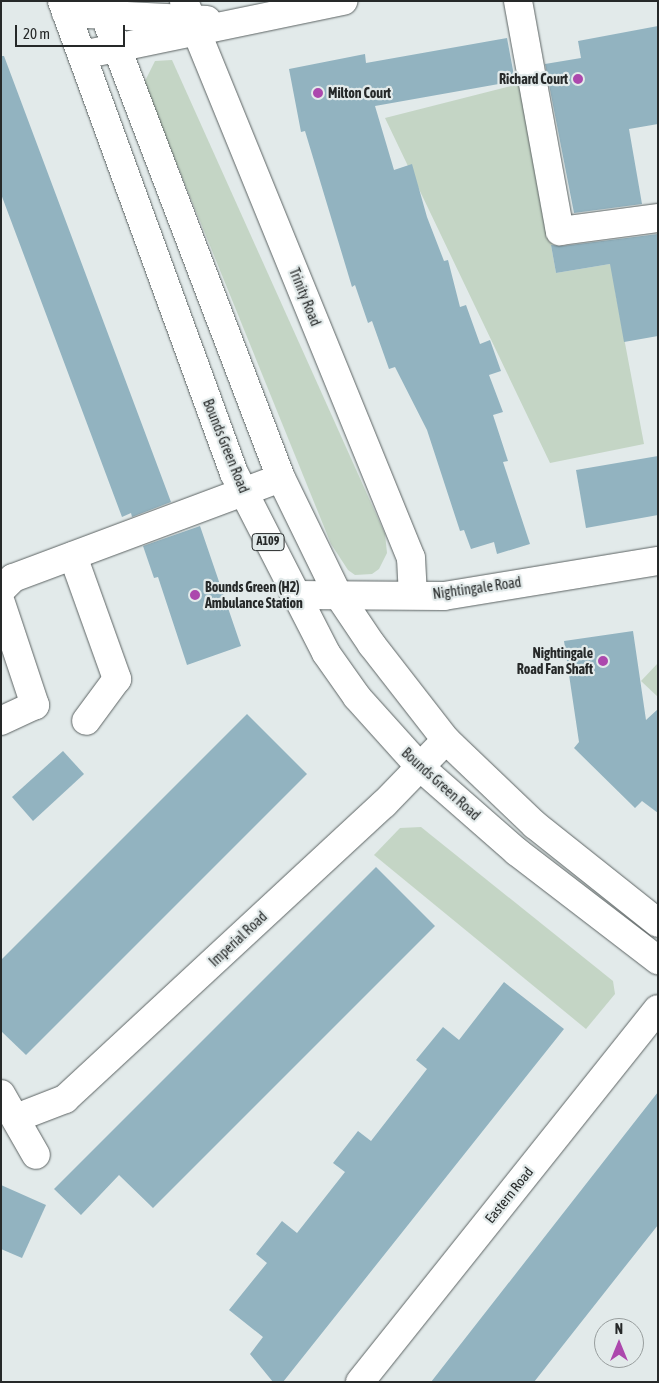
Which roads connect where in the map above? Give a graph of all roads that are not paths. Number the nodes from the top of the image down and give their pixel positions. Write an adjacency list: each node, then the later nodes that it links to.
1 (343, 1): 5 (street)
2 (518, 1): 8 (street)
3 (64, 7): 4 (street); 7 (street, Bounds Green Road / A109)
4 (102, 8): 5 (street); 6 (street, A109)
5 (187, 18): 6 (street); 16 (street, Trinity Road)
6 (117, 48): 7 (street); 9 (street, A109)
7 (82, 55): 10 (street, Bounds Green Road / A109)
8 (658, 218)
9 (281, 478): 10 (street); 14 (street, A109)
10 (244, 493): 11 (street); 15 (street, Bounds Green Road / A109)
11 (73, 556): 13 (street); 19 (street)
12 (658, 561): 16 (street, Nightingale Road)
13 (1, 590)
14 (337, 594): 15 (street, Nightingale Road); 16 (street, Nightingale Road); 20 (street, A109)
15 (294, 595): 21 (street, Bounds Green Road / A109)
16 (413, 595)
17 (1, 603): 18 (street)
18 (1, 721)
19 (86, 721)
20 (446, 740): 21 (street, Imperial Road); 22 (street, A109)
21 (420, 767): 23 (street, Bounds Green Road / A109); 26 (street, Imperial Road)
22 (658, 922)
23 (658, 960)
24 (658, 1009): 28 (street, Eastern Road)
25 (1, 1094): 26 (street)
26 (16, 1118): 27 (street)
27 (36, 1156)
28 (360, 1382)

